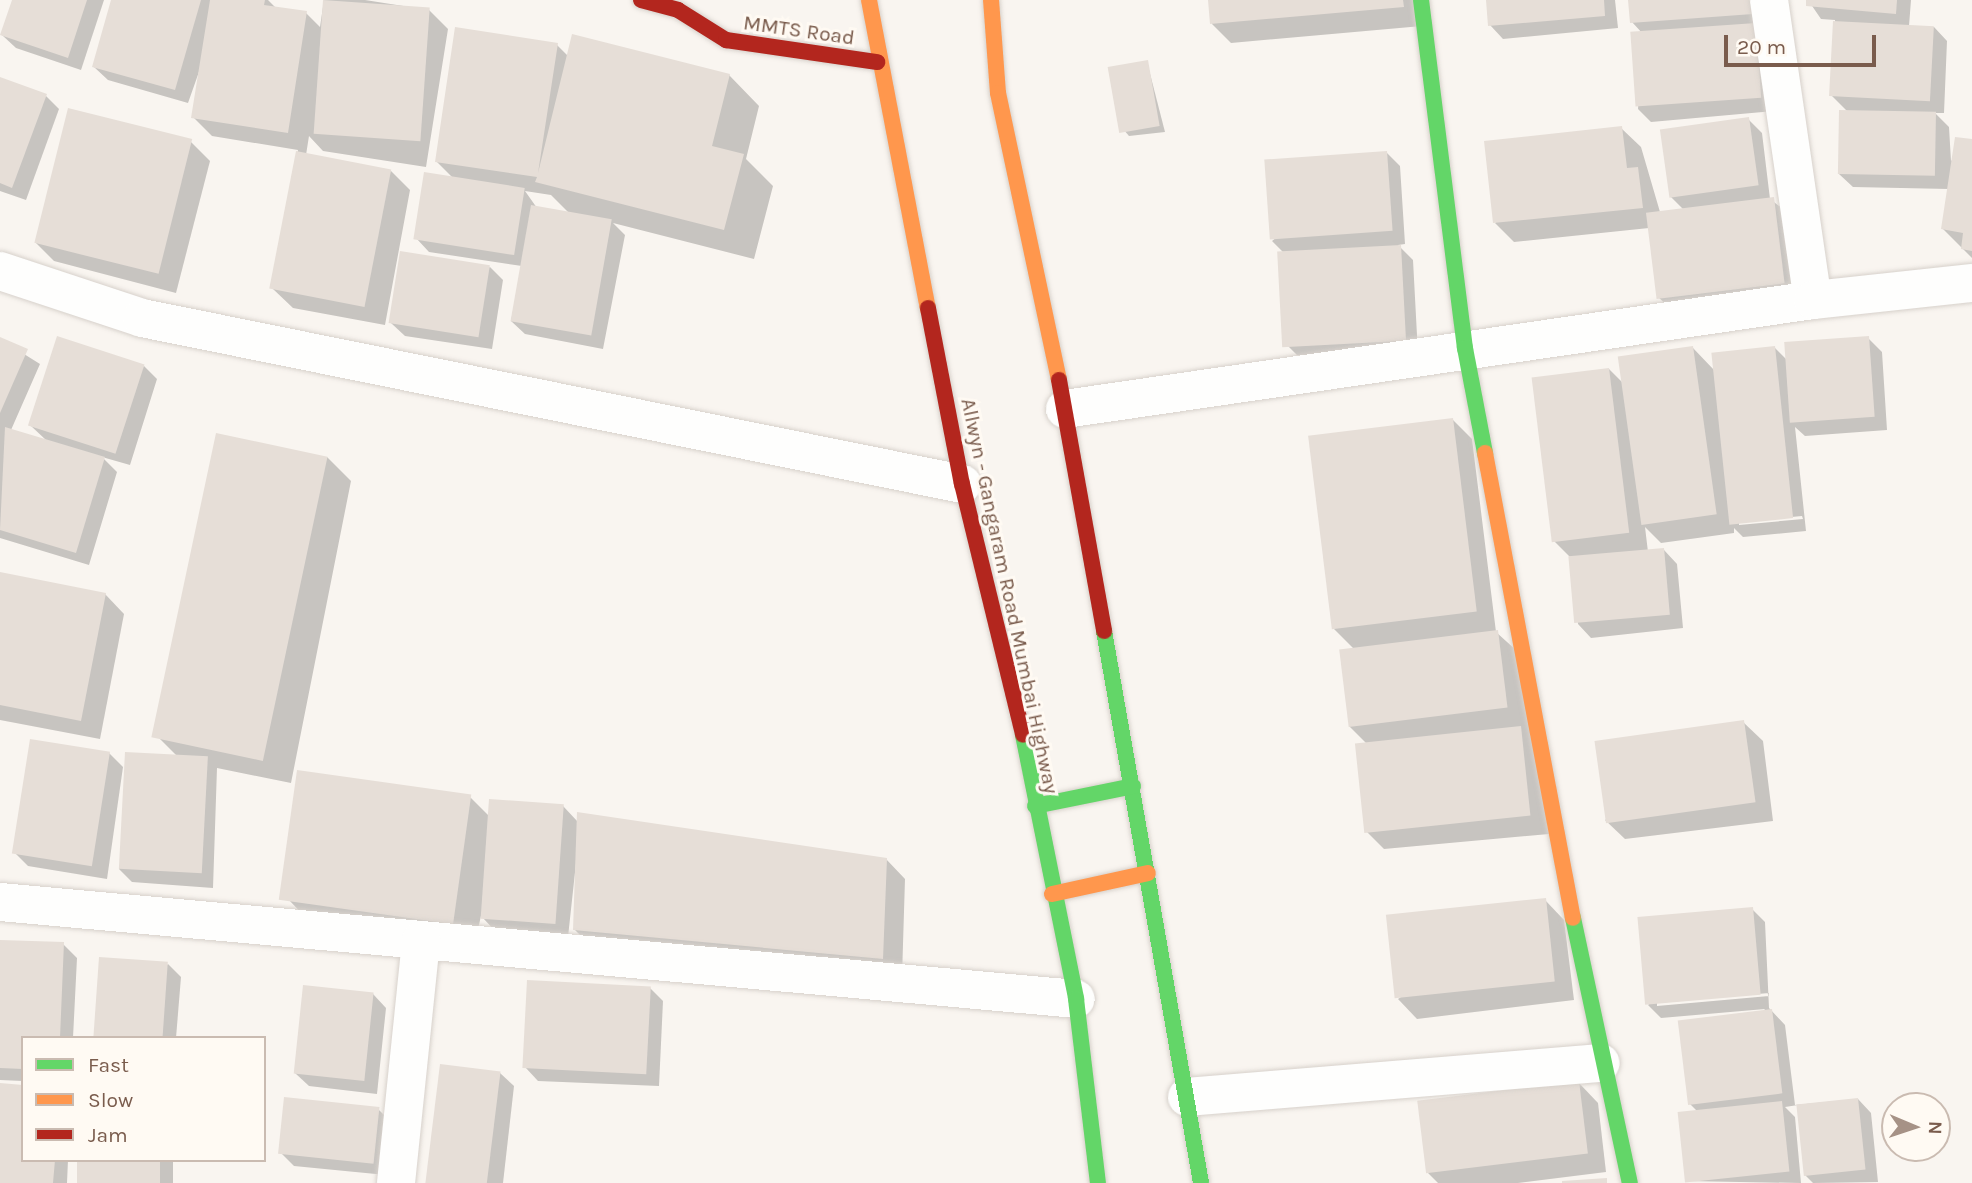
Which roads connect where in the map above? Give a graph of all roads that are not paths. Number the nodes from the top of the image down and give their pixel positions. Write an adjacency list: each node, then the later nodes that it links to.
1 (641, 0): 7 (main road, MMTS Road)
2 (705, 0): 7 (main road)
3 (867, 0): 8 (main road, Allwyn - Gangaram Road Mumbai Highway)
4 (991, 0): 13 (main road)
5 (1421, 0): 12 (main road)
6 (1769, 0): 11 (street)
7 (678, 10): 8 (main road, MMTS Road)
8 (877, 62): 14 (main road, Allwyn - Gangaram Road Mumbai Highway)
9 (0, 271): 14 (street)
10 (1972, 284): 11 (street)
11 (1813, 300): 12 (street)
12 (1465, 348): 13 (street); 22 (main road)
13 (1065, 409): 15 (main road)
14 (962, 484): 16 (main road, Allwyn - Gangaram Road Mumbai Highway)
15 (1133, 786): 16 (main road); 17 (main road)
16 (1035, 806): 18 (main road, Allwyn - Gangaram Road Mumbai Highway)
17 (1148, 873): 18 (main road); 23 (main road)
18 (1052, 894): 21 (main road, Allwyn - Gangaram Road Mumbai Highway)
19 (0, 902): 20 (street)
20 (421, 940): 21 (street); 24 (street)
21 (1076, 999): 25 (main road, Allwyn - Gangaram Road Mumbai Highway)
22 (1601, 1063): 23 (street); 27 (main road)
23 (1187, 1097): 26 (main road)
24 (396, 1183)
25 (1098, 1183)
26 (1201, 1183)
27 (1630, 1183)

